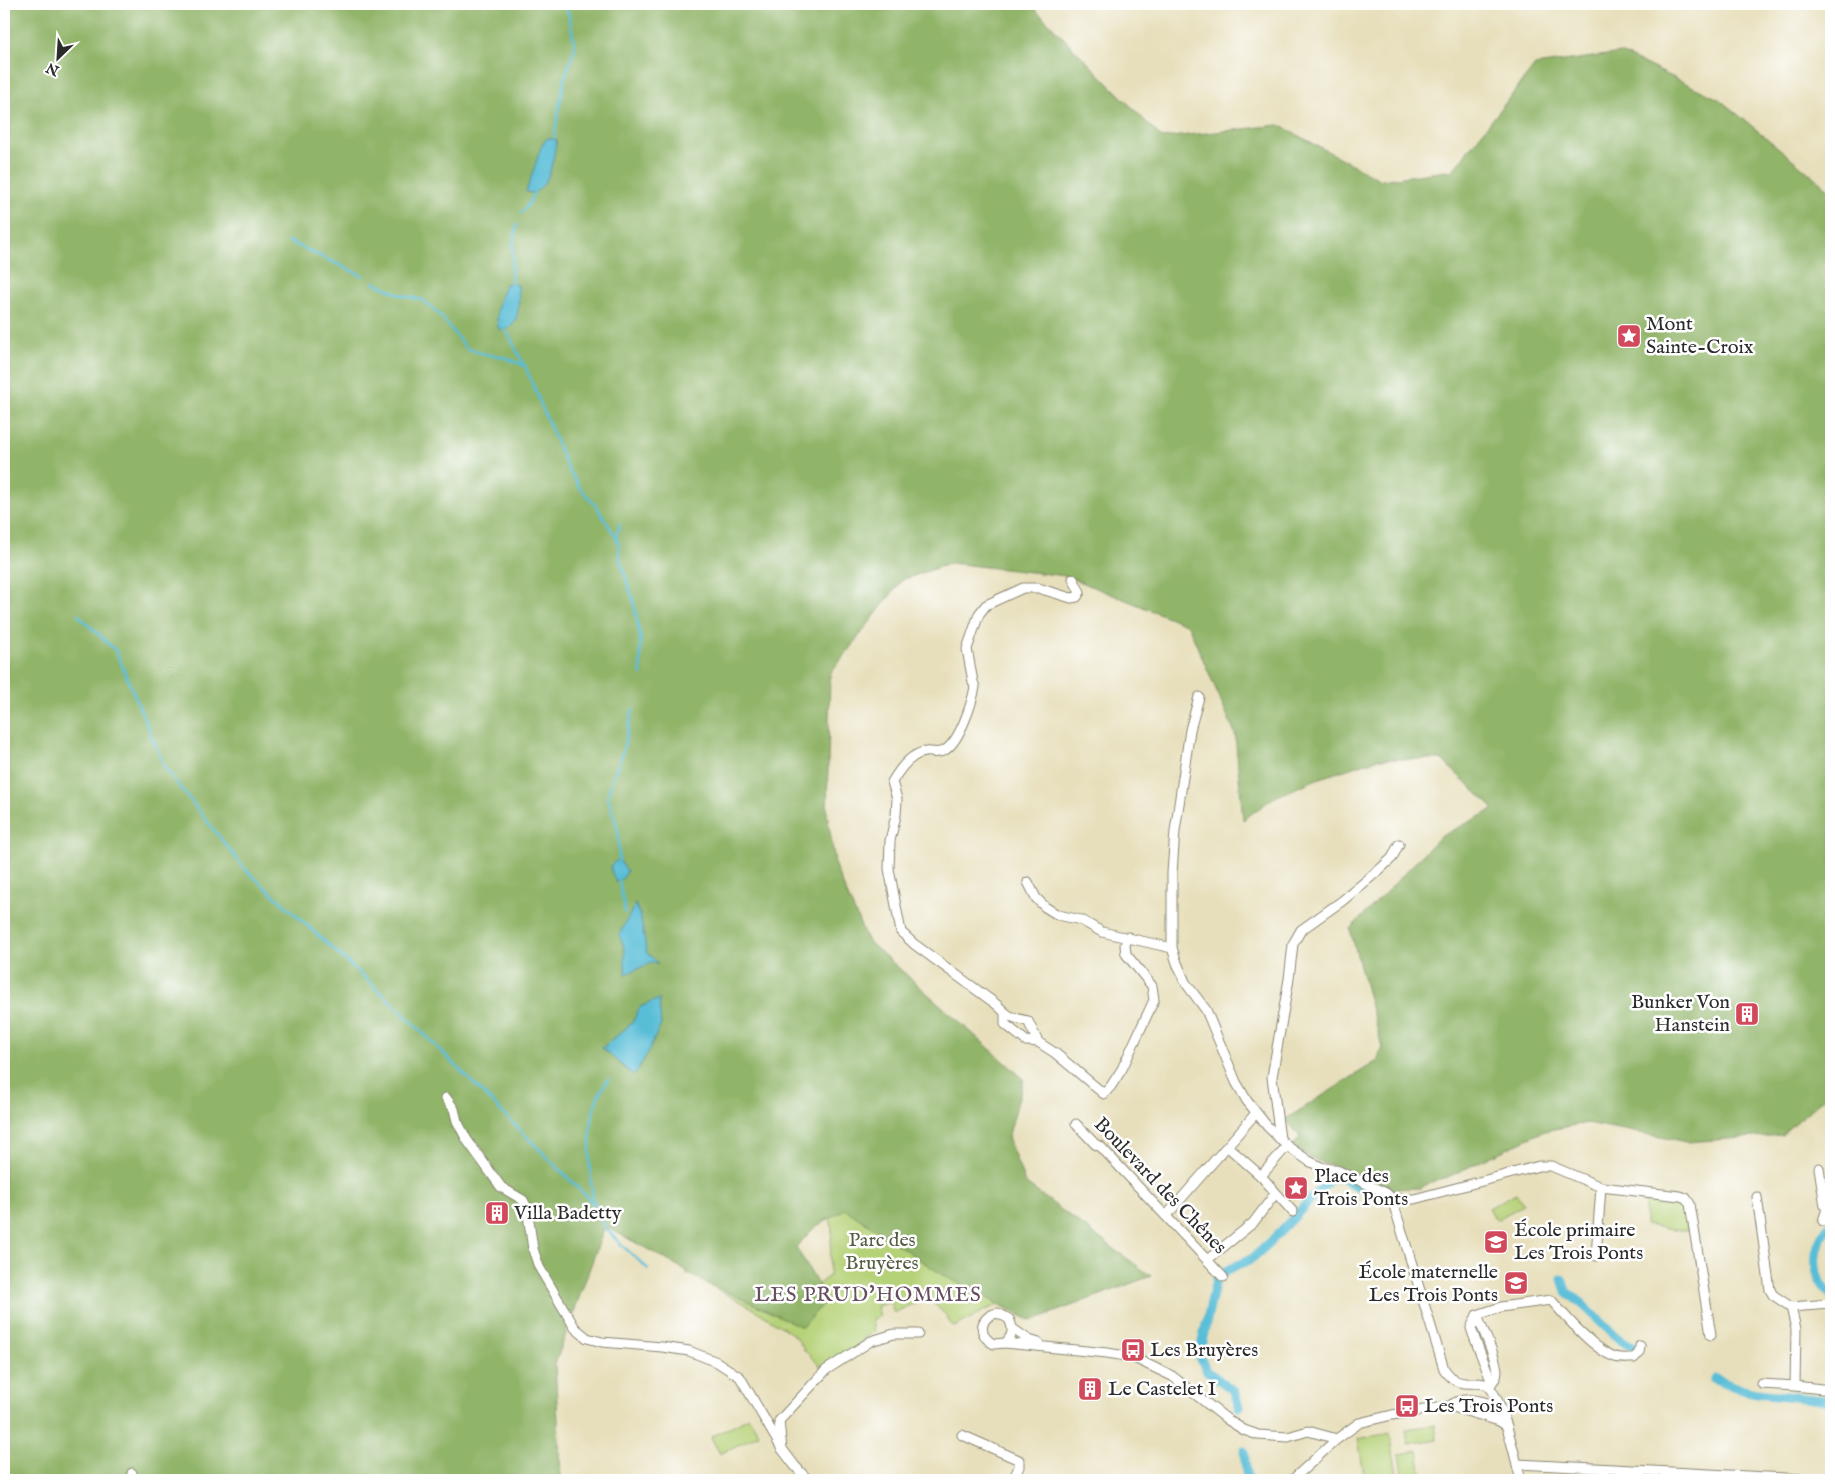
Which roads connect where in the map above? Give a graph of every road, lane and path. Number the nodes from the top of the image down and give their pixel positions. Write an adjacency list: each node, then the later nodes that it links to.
1 (1073, 579): 7 (street)
2 (1199, 697): 6 (street)
3 (1399, 844): 12 (street)
4 (1028, 882): 5 (street)
5 (1128, 937): 6 (street); 8 (street)
6 (1172, 948): 10 (street)
7 (1005, 1014): 8 (street); 8 (street)
8 (1038, 1042)
9 (446, 1098): 46 (street)
10 (1256, 1113): 12 (street); 14 (street)
11 (1076, 1124): 23 (street, Boulevard des Chênes)
12 (1280, 1139): 13 (street)
13 (1287, 1146): 16 (street); 20 (street)
14 (1228, 1147): 16 (street); 23 (street)
15 (1819, 1168): 21 (street)
16 (1261, 1176): 18 (street)
17 (1601, 1187): 20 (street); 25 (street); 32 (street)
18 (1275, 1194): 22 (street); 26 (street)
19 (1757, 1197): 29 (street)
20 (1392, 1199): 36 (street)
21 (1829, 1209): 24 (street)
22 (1293, 1212)
23 (1166, 1216): 26 (street, Boulevard des Chênes)
24 (1823, 1221)
25 (1596, 1256)
26 (1207, 1260): 27 (street, Boulevard des Chênes)
27 (1221, 1274)
28 (1831, 1304): 29 (street)
29 (1791, 1307): 38 (street)
30 (1013, 1329): 33 (street); 33 (street); 35 (street)
31 (918, 1334): 46 (street)
32 (1711, 1335)
33 (1005, 1343): 35 (street)
34 (1640, 1346): 36 (street)
35 (1048, 1347): 43 (street)
36 (1490, 1384): 41 (street)
37 (1762, 1384): 38 (street)
38 (1795, 1386): 39 (street)
39 (1830, 1390)
40 (1450, 1406): 41 (street); 42 (street); 45 (street)
41 (1500, 1410): 42 (street)
42 (1507, 1426): 48 (street)
43 (1308, 1431): 45 (street); 47 (street)
44 (962, 1436): 50 (street)
45 (1337, 1439): 47 (street)
46 (782, 1449): 49 (street)
47 (1326, 1449): 51 (street)
48 (1516, 1464): 52 (street); 53 (street)
49 (808, 1480)
50 (1013, 1480)
51 (1292, 1480)
52 (1521, 1480)
53 (1823, 1480)

